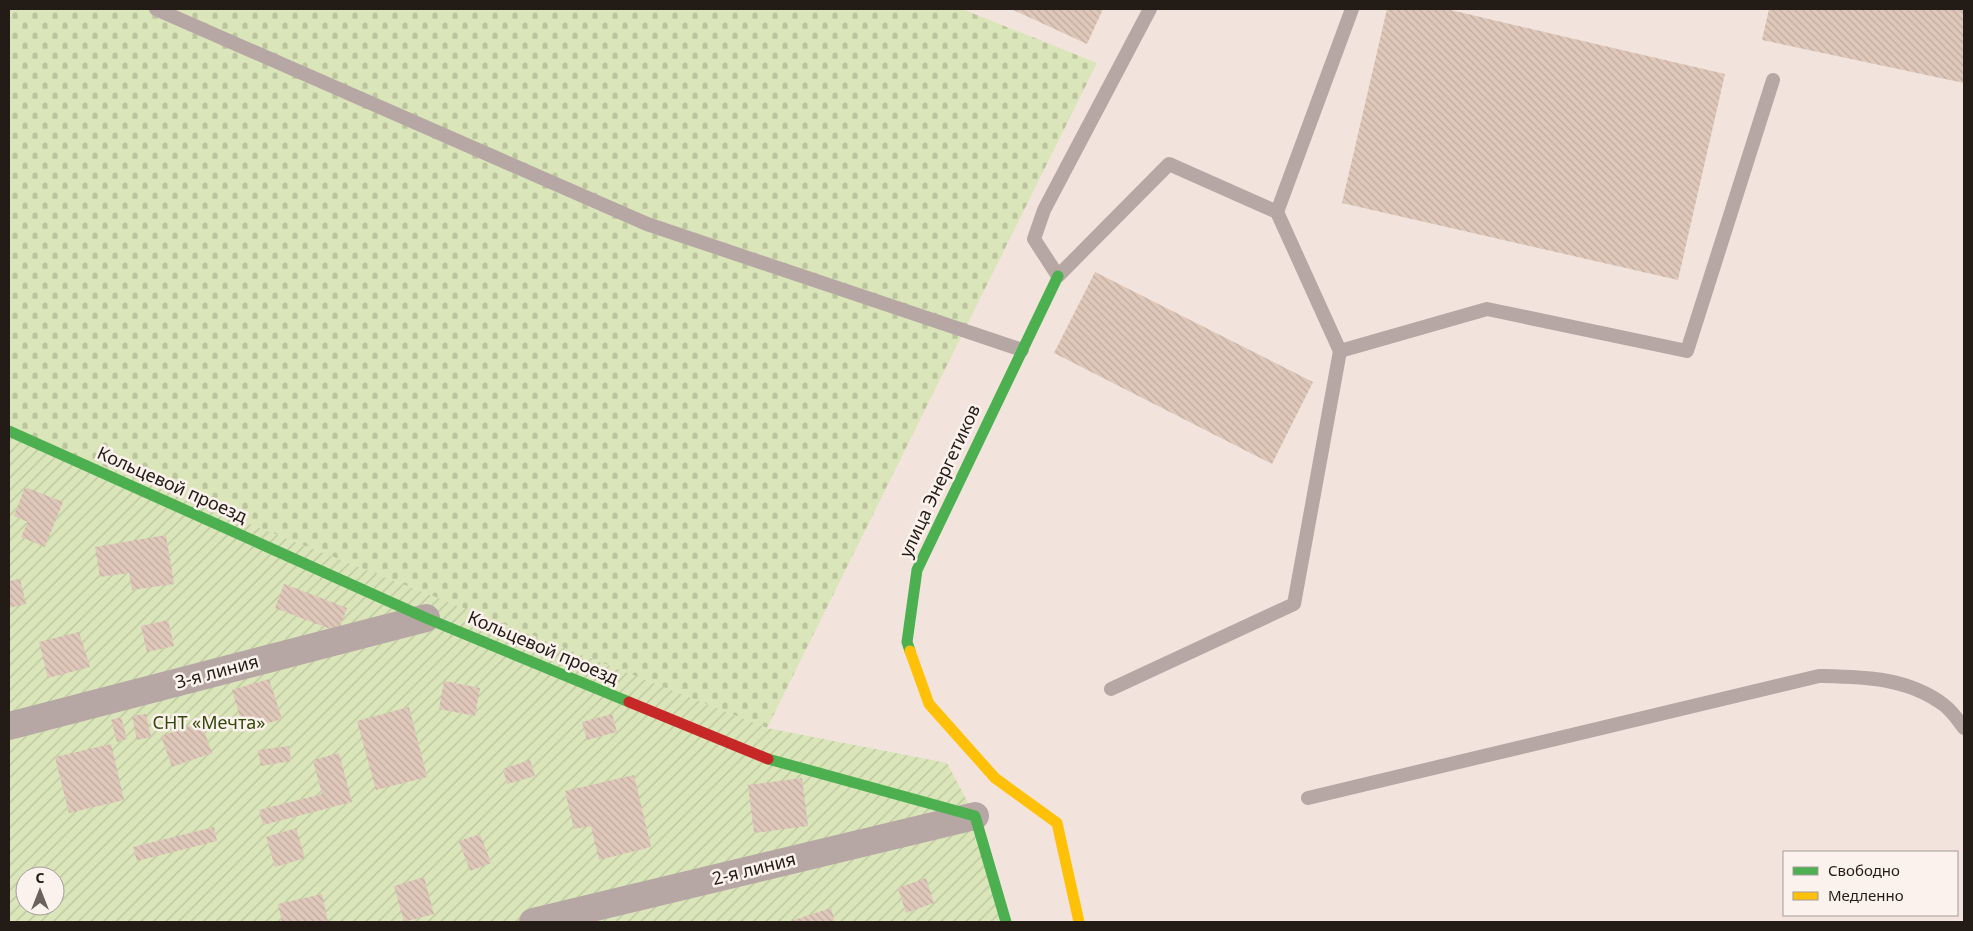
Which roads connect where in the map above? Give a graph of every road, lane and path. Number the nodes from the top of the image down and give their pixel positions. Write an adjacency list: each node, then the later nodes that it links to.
1 (156, 9): 7 (lane)
2 (1150, 9): 6 (lane)
3 (1352, 9): 5 (lane)
4 (1773, 80): 8 (lane)
5 (1278, 212): 6 (lane); 8 (lane)
6 (1058, 276): 7 (street, улица Энергетиков)
7 (1022, 350): 18 (street, улица Энергетиков)
8 (1340, 351): 11 (lane)
9 (9, 431): 10 (street, Кольцевой проезд)
10 (426, 618): 12 (street, 3-я линия); 15 (street, Кольцевой проезд)
11 (1111, 689)
12 (9, 726)
13 (1964, 728): 14 (lane)
14 (1308, 798)
15 (975, 816): 16 (street, 2-я линия); 17 (street)
16 (534, 922)
17 (1006, 922)
18 (1079, 922)

